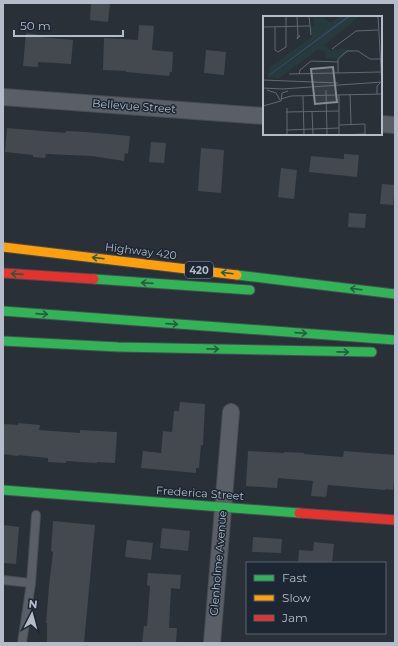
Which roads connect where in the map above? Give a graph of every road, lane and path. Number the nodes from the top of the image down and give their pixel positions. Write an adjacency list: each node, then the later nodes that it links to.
1 (3, 97): 2 (street, Bellevue Street)
2 (263, 116)
3 (382, 124): 4 (street)
4 (395, 125)
5 (3, 246): 8 (main road, Highway 420 / 420, one-way to 5)
6 (3, 273): 7 (main road, one-way to 6)
7 (261, 291)
8 (395, 294)
9 (347, 297): 10 (main road)
10 (395, 300)
11 (3, 311): 12 (main road, one-way to 12)
12 (395, 340)
13 (3, 341): 14 (main road)
14 (118, 347): 15 (main road); 16 (main road, one-way to 16)
15 (3, 349)
16 (379, 352)
17 (231, 412): 19 (street, Glenholme Avenue)
18 (3, 490): 19 (main road, Frederica Street)
19 (223, 506): 21 (main road, Frederica Street); 25 (street, Glenholme Avenue)
20 (36, 515): 23 (lane)
21 (395, 520)
22 (3, 580): 23 (lane)
23 (31, 583): 24 (lane)
24 (22, 643)
25 (212, 643)

